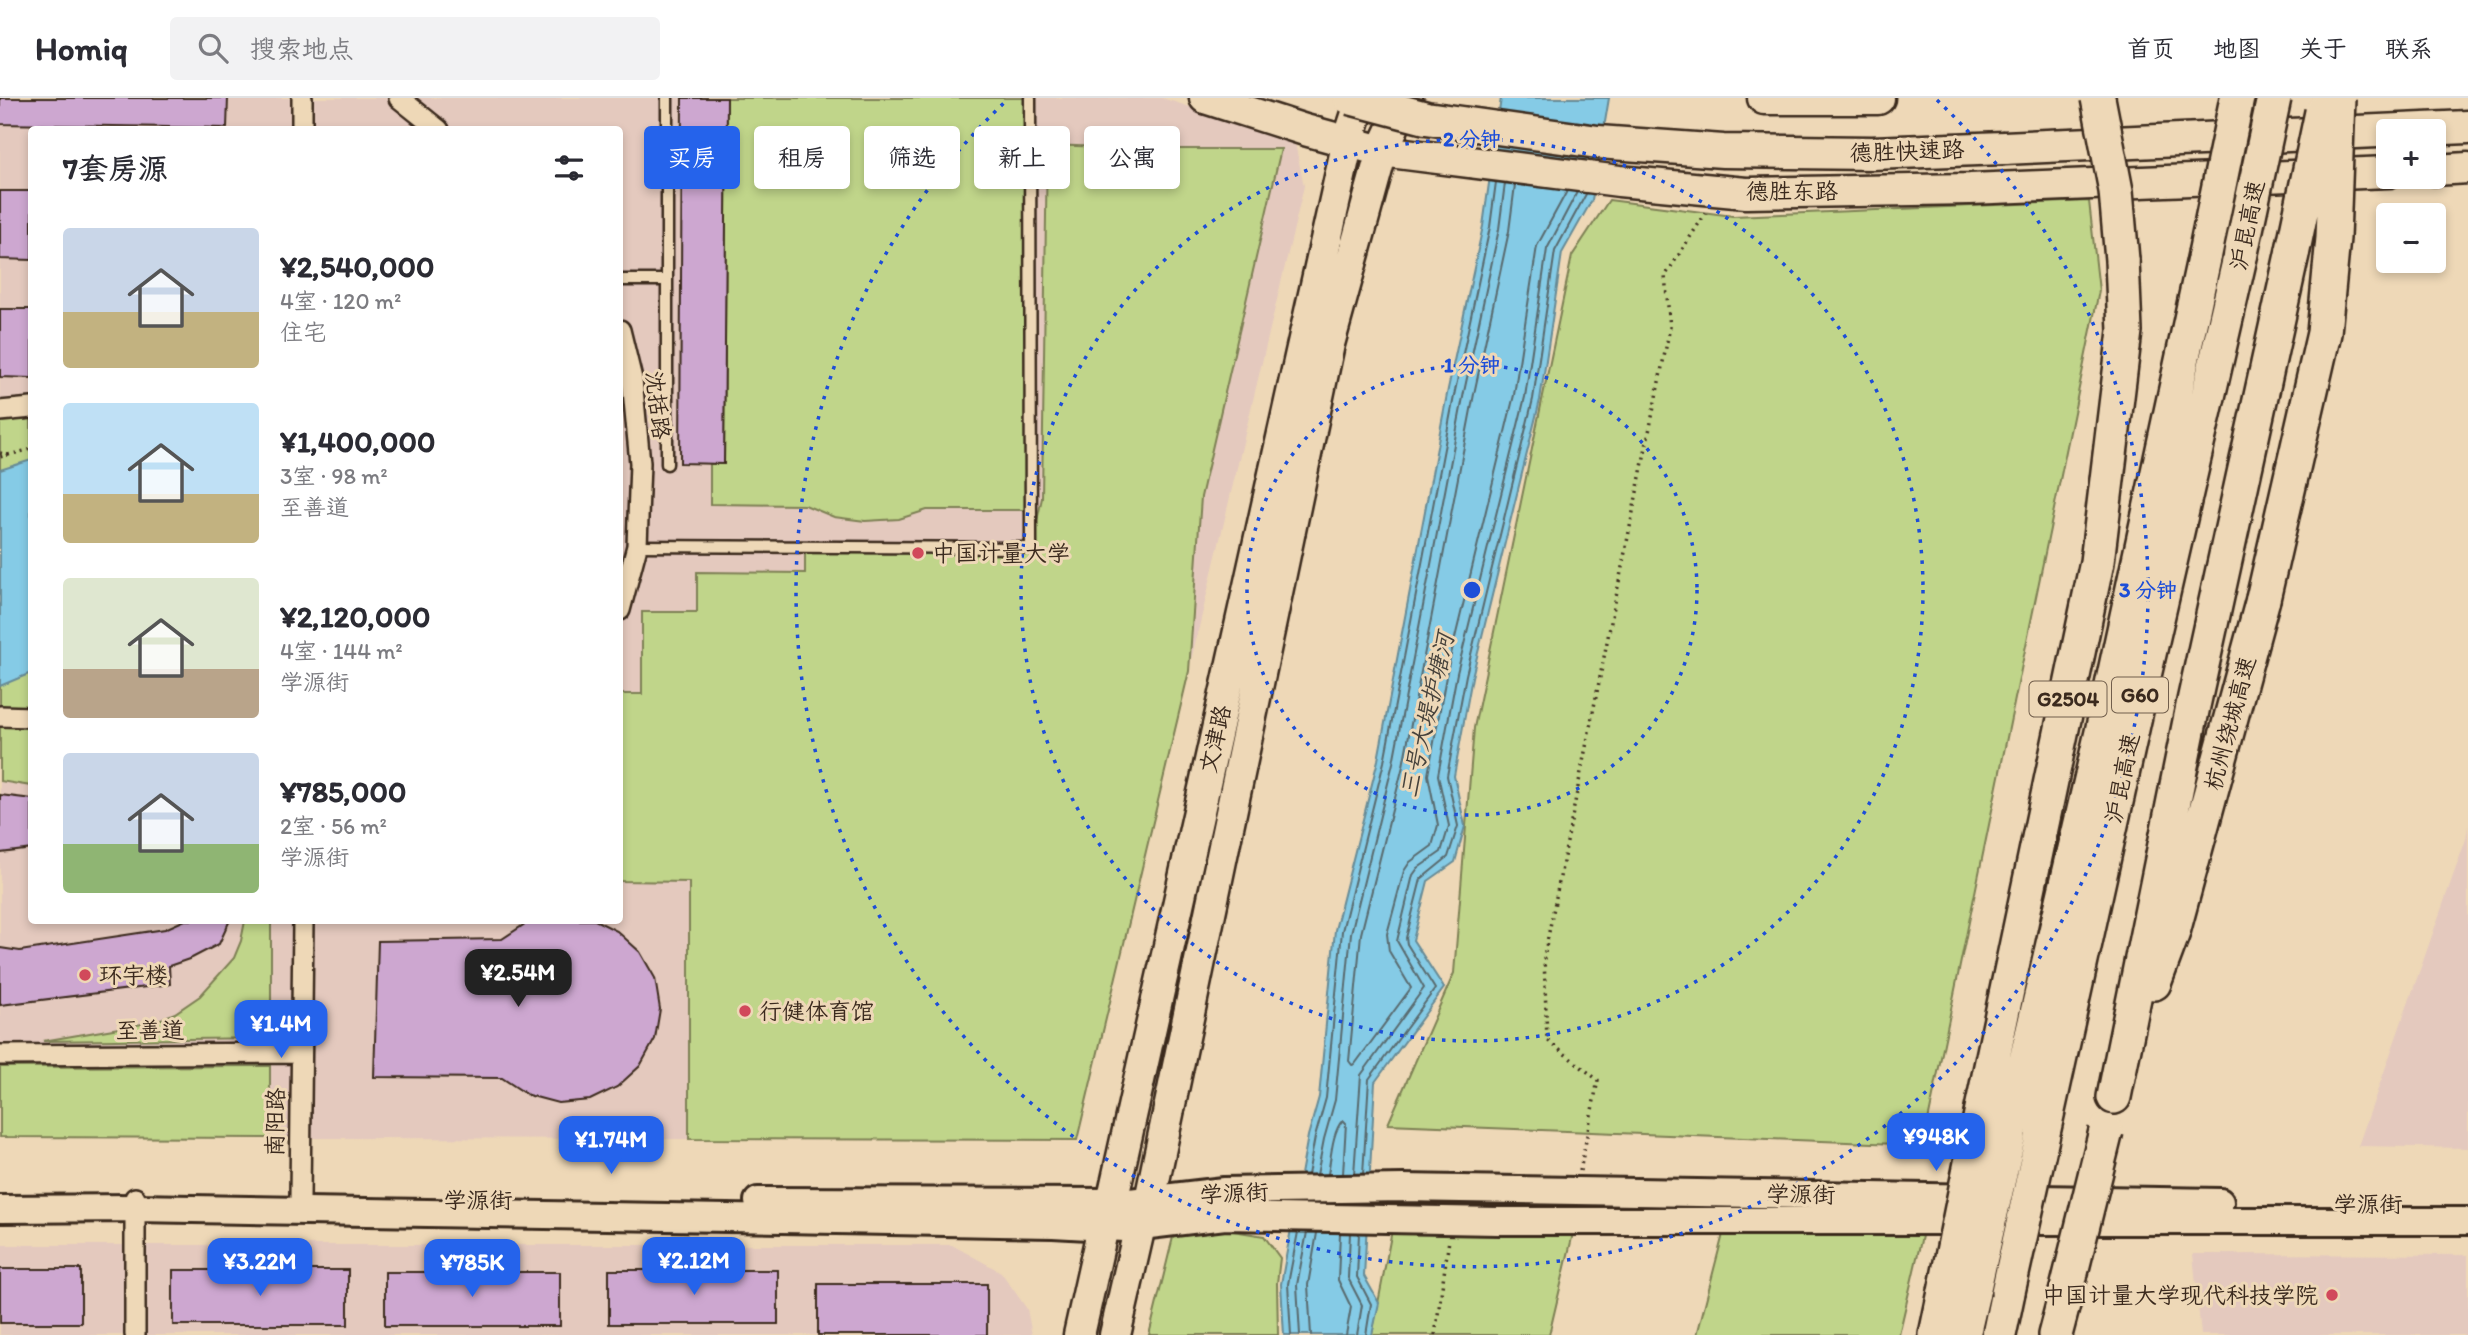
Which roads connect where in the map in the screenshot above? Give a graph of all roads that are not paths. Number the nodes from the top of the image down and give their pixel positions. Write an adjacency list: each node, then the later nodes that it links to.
1 (302, 98): 16 (street)
2 (399, 98): 17 (street)
3 (667, 98): 25 (lane)
4 (1030, 98): 30 (lane)
5 (1205, 98): 19 (main road, 德胜东路)
6 (1350, 98): 18 (highway, 德胜快速路, bridge)
7 (1362, 98): 19 (main road, 文津路)
8 (1407, 98): 20 (main road, 文津路)
9 (1764, 98): 10 (highway)
10 (1878, 98)
11 (2098, 98): 38 (highway, G2504, bridge)
12 (2237, 98): 38 (highway, 沪昆高速 / G60, bridge)
13 (2274, 98): 53 (highway, 沪昆高速 / G60, bridge)
14 (2325, 98): 37 (highway, bridge)
15 (2338, 98): 37 (highway, 杭州绕城高速, bridge)
16 (302, 126)
17 (434, 126)
18 (2468, 127)
19 (1348, 141): 20 (main road, 德胜东路); 45 (main road, 文津路)
20 (1382, 150): 23 (main road, 德胜东路); 44 (main road, 文津路)
21 (2468, 168): 22 (main road)
22 (2446, 169)
23 (2376, 173)
24 (623, 280): 25 (lane)
25 (666, 280): 29 (lane)
26 (623, 342): 30 (street, 沈括路)
27 (28, 408): 28 (street)
28 (0, 411)
29 (667, 464)
30 (637, 546): 31 (street, 沈括路)
31 (623, 599)
32 (0, 716): 33 (street)
33 (28, 717)
34 (303, 924): 35 (street, 南阳路)
35 (301, 1053): 36 (street, 至善道); 40 (street, 南阳路)
36 (0, 1055)
37 (2114, 1097): 54 (highway, 杭州绕城高速, bridge)
38 (1993, 1134): 47 (highway, 沪昆高速 / G60, bridge)
39 (0, 1197): 41 (main road, 学源街)
40 (300, 1199): 41 (main road, 学源街); 45 (main road, 学源街)
41 (135, 1203): 43 (main road, 学源街); 45 (main road, 学源街); 48 (street)
42 (2468, 1203): 44 (main road, 学源街)
43 (0, 1209)
44 (1145, 1213): 45 (main road, 学源街); 46 (main road, 学源街); 50 (main road, 文津路)
45 (1108, 1214): 49 (main road, 文津路)
46 (2468, 1221)
47 (1959, 1292): 51 (highway); 52 (highway, 沪昆高速 / G60)
48 (135, 1335)
49 (1079, 1335)
50 (1115, 1335)
51 (1936, 1335)
52 (1963, 1335)
53 (1999, 1335)
54 (2055, 1335)

